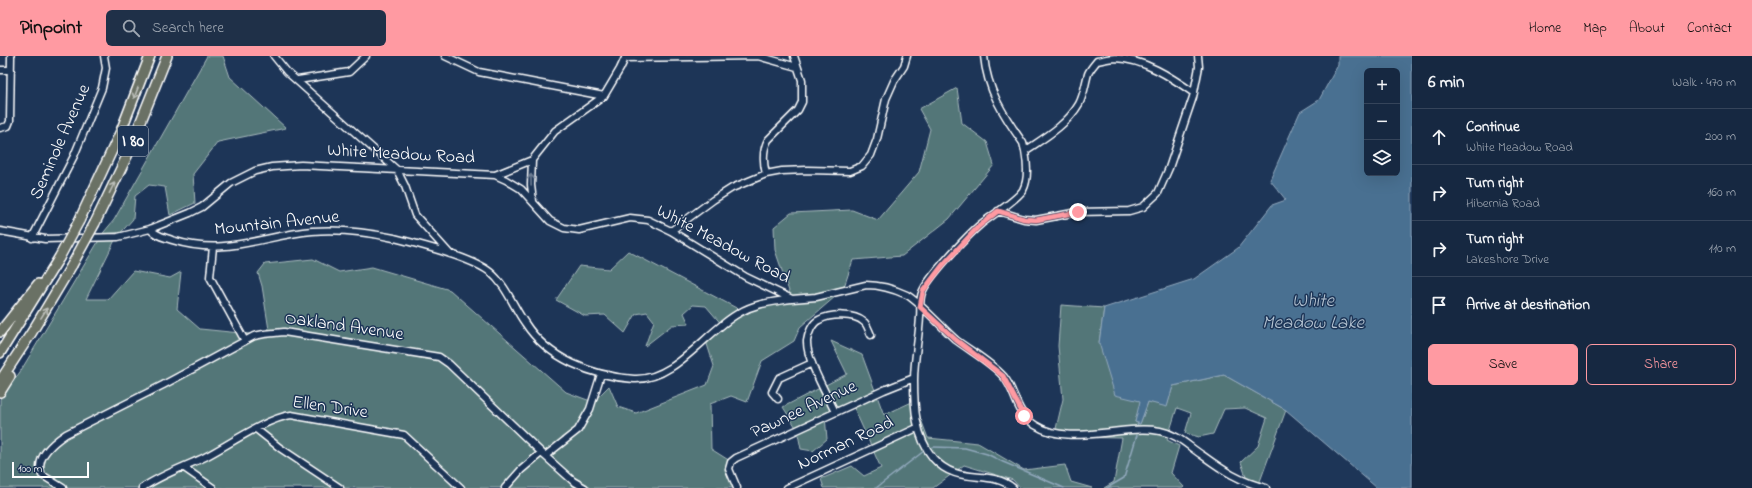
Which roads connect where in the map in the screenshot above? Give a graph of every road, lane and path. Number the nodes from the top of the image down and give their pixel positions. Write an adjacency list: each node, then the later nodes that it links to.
1 (11, 56): 17 (street)
2 (104, 56): 32 (street, Seminole Avenue)
3 (150, 56): 35 (highway, I 80, one-way to 35, bridge)
4 (167, 56): 39 (highway, I 80, one-way to 4, bridge)
5 (274, 56): 18 (street)
6 (366, 56): 18 (street)
7 (445, 56): 20 (street)
8 (711, 56): 13 (street); 15 (street)
9 (794, 56): 15 (street)
10 (907, 56): 25 (street)
11 (984, 56): 22 (street)
12 (1198, 56): 19 (street)
13 (625, 57): 20 (street)
14 (1097, 58): 19 (street); 22 (street)
15 (797, 67): 25 (street)
16 (0, 70): 17 (street)
17 (11, 70): 21 (street)
18 (298, 80): 24 (street)
19 (1194, 93): 28 (street)
20 (604, 96): 23 (street)
21 (0, 128)
22 (1025, 151): 28 (street)
23 (532, 160): 26 (street); 27 (street, one-way to 23)
24 (397, 170): 26 (street, White Meadow Road); 29 (street, White Meadow Road); 34 (street)
25 (766, 174): 31 (street)
26 (495, 175): 27 (street, White Meadow Road)
27 (533, 201): 31 (street, White Meadow Road)
28 (998, 211): 37 (street)
29 (150, 229): 32 (street, White Meadow Road); 33 (street, Mountain Avenue)
30 (0, 231): 32 (street, White Meadow Road)
31 (672, 231): 36 (street, White Meadow Road)
32 (32, 238)
33 (213, 247): 34 (street, Mountain Avenue); 41 (street)
34 (452, 255): 44 (street, Mountain Avenue)
35 (54, 267): 38 (highway); 42 (highway, I 80)
36 (792, 299): 37 (street, White Meadow Road); 44 (street, Mountain Avenue)
37 (920, 307): 45 (street); 55 (street, White Meadow Road)
38 (0, 332)
39 (32, 332): 46 (highway, I 80); 47 (highway)
40 (871, 335): 43 (street)
41 (245, 341): 52 (street, Oakland Avenue); 57 (street, Oakland Avenue)
42 (0, 353)
43 (812, 363): 48 (street); 49 (street)
44 (600, 374): 52 (street)
45 (914, 378): 49 (street, Pawnee Avenue); 50 (street)
46 (0, 381)
47 (0, 392)
48 (778, 398)
49 (835, 412): 56 (street, Pawnee Avenue)
50 (918, 428): 54 (street); 64 (street, Norman Road)
51 (256, 429): 53 (street, Ellen Drive); 60 (street); 61 (street, Ellen Drive)
52 (543, 455): 62 (street); 63 (street, Oakland Avenue)
53 (182, 467): 58 (street, Ellen Drive); 59 (street)
54 (1002, 481): 65 (street); 66 (street)
55 (1247, 486): 67 (street, White Meadow Road)
56 (734, 487)
57 (64, 488)
58 (142, 488)
59 (212, 488)
60 (340, 488)
61 (461, 488)
62 (505, 488)
63 (585, 488)
64 (787, 488)
65 (997, 488)
66 (1013, 488)
67 (1266, 488)

